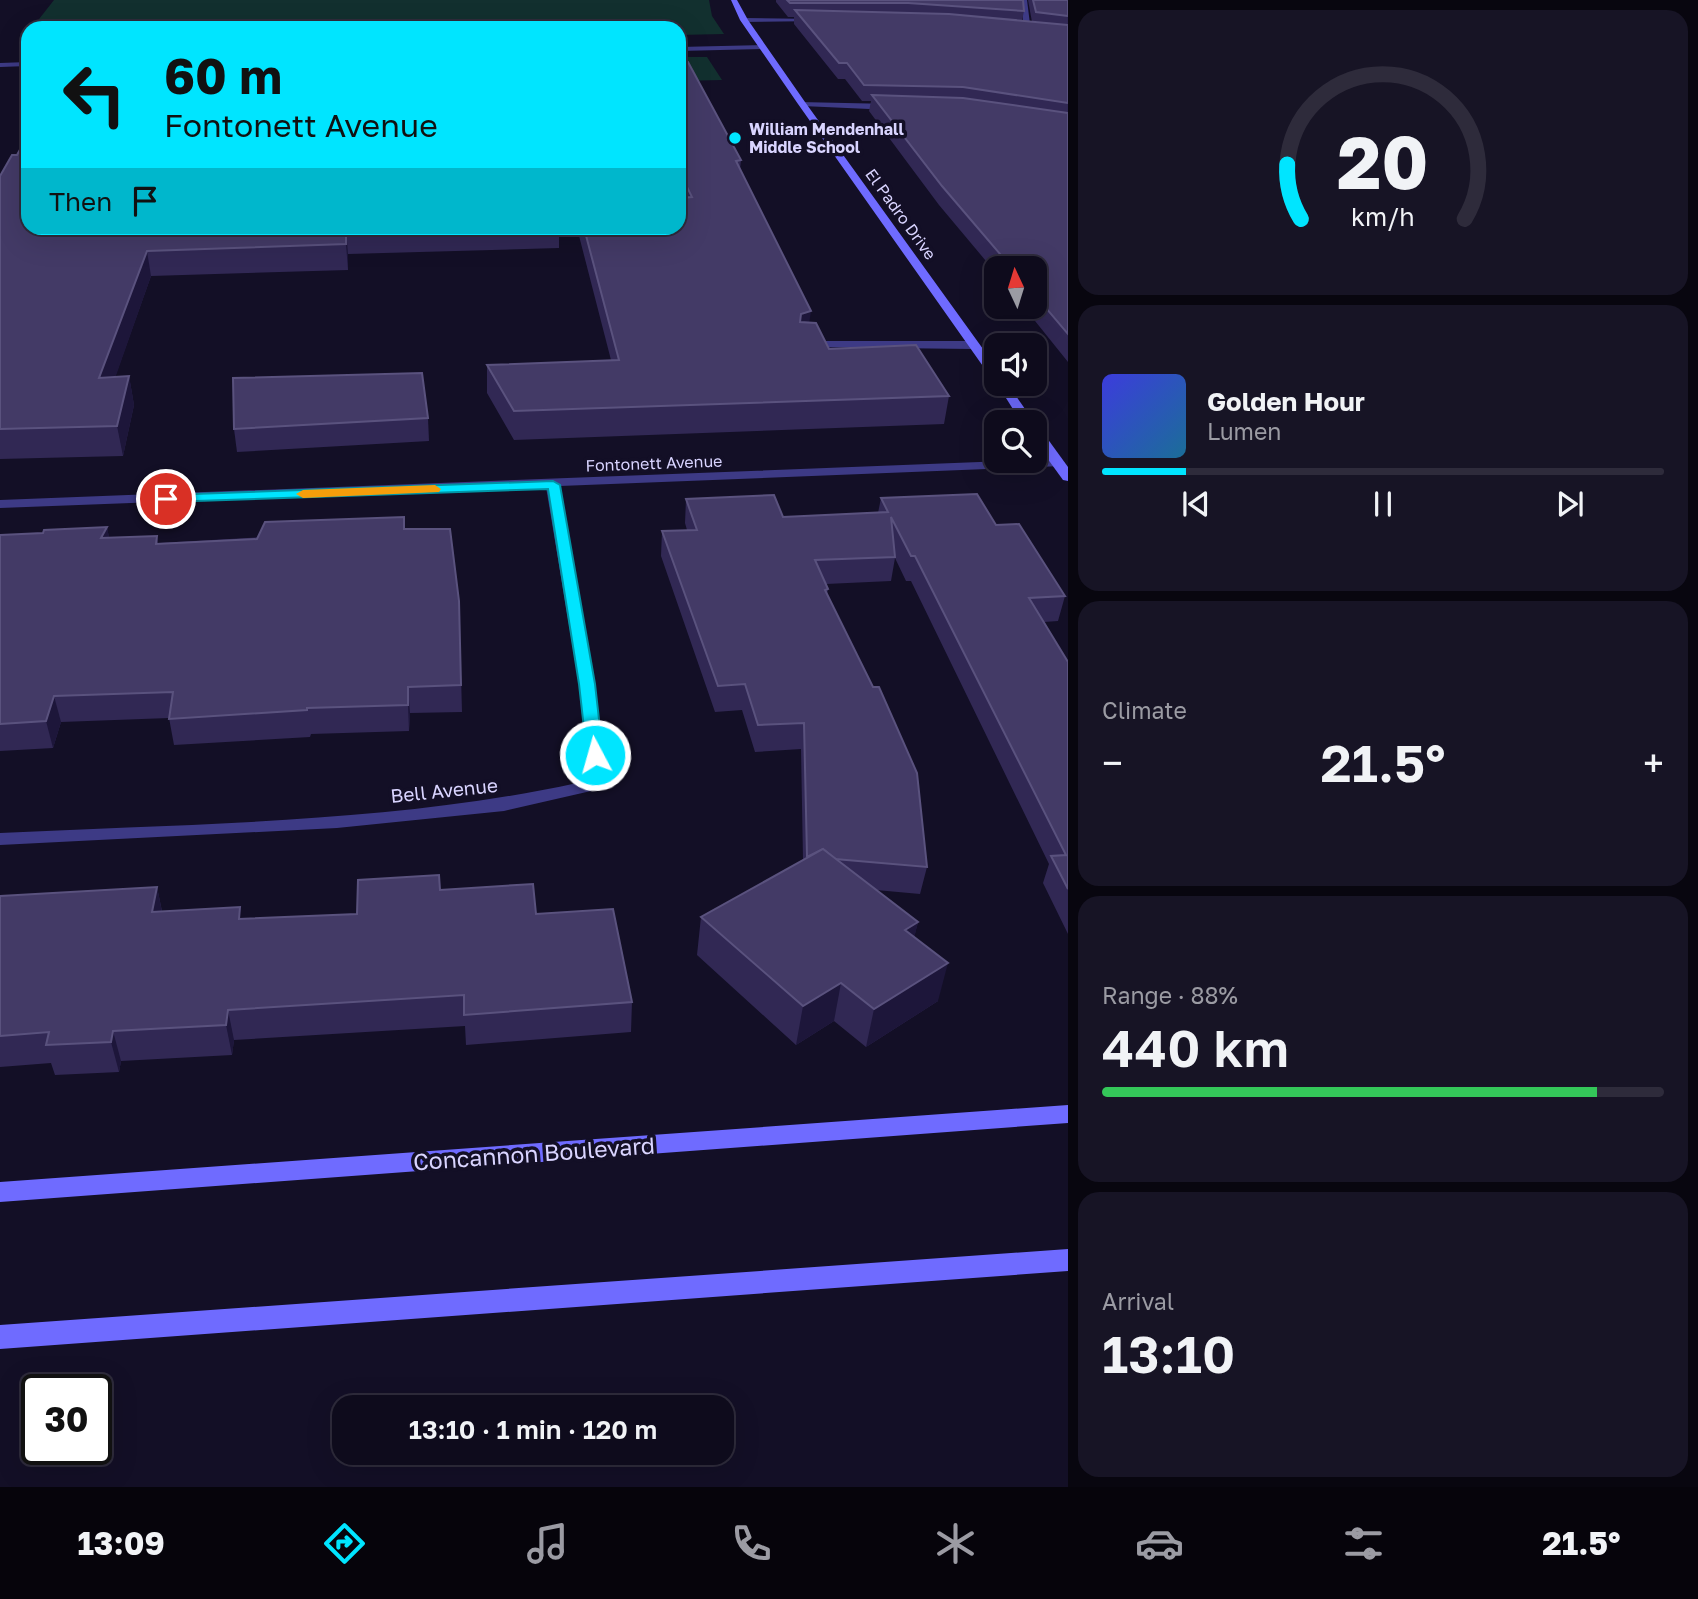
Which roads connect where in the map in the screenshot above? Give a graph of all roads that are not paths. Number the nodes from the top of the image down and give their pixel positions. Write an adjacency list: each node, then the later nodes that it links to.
1 (734, 0): 3 (street, El Padro Drive)
2 (1024, 0): 6 (street)
3 (744, 20): 4 (street); 8 (street, El Padro Drive)
4 (829, 21)
5 (1014, 29): 6 (street)
6 (1028, 30): 7 (street)
7 (1041, 32)
8 (762, 47): 9 (street); 12 (street, El Padro Drive)
9 (686, 49)
10 (21, 64): 11 (street)
11 (0, 65)
12 (802, 104): 13 (street); 15 (street, El Padro Drive)
13 (906, 107)
14 (803, 345): 15 (street)
15 (973, 345): 16 (street, El Padro Drive)
16 (984, 360)
17 (1047, 448): 18 (street)
18 (1058, 463): 19 (street); 20 (street, Fontonett Avenue)
19 (1068, 477)
20 (553, 485): 21 (street, Fontonett Avenue); 22 (street, Bell Avenue)
21 (0, 504)
22 (0, 839)
23 (1068, 1114): 24 (street, Concannon Boulevard)
24 (0, 1192)
25 (1068, 1260): 26 (street)
26 (0, 1337)

